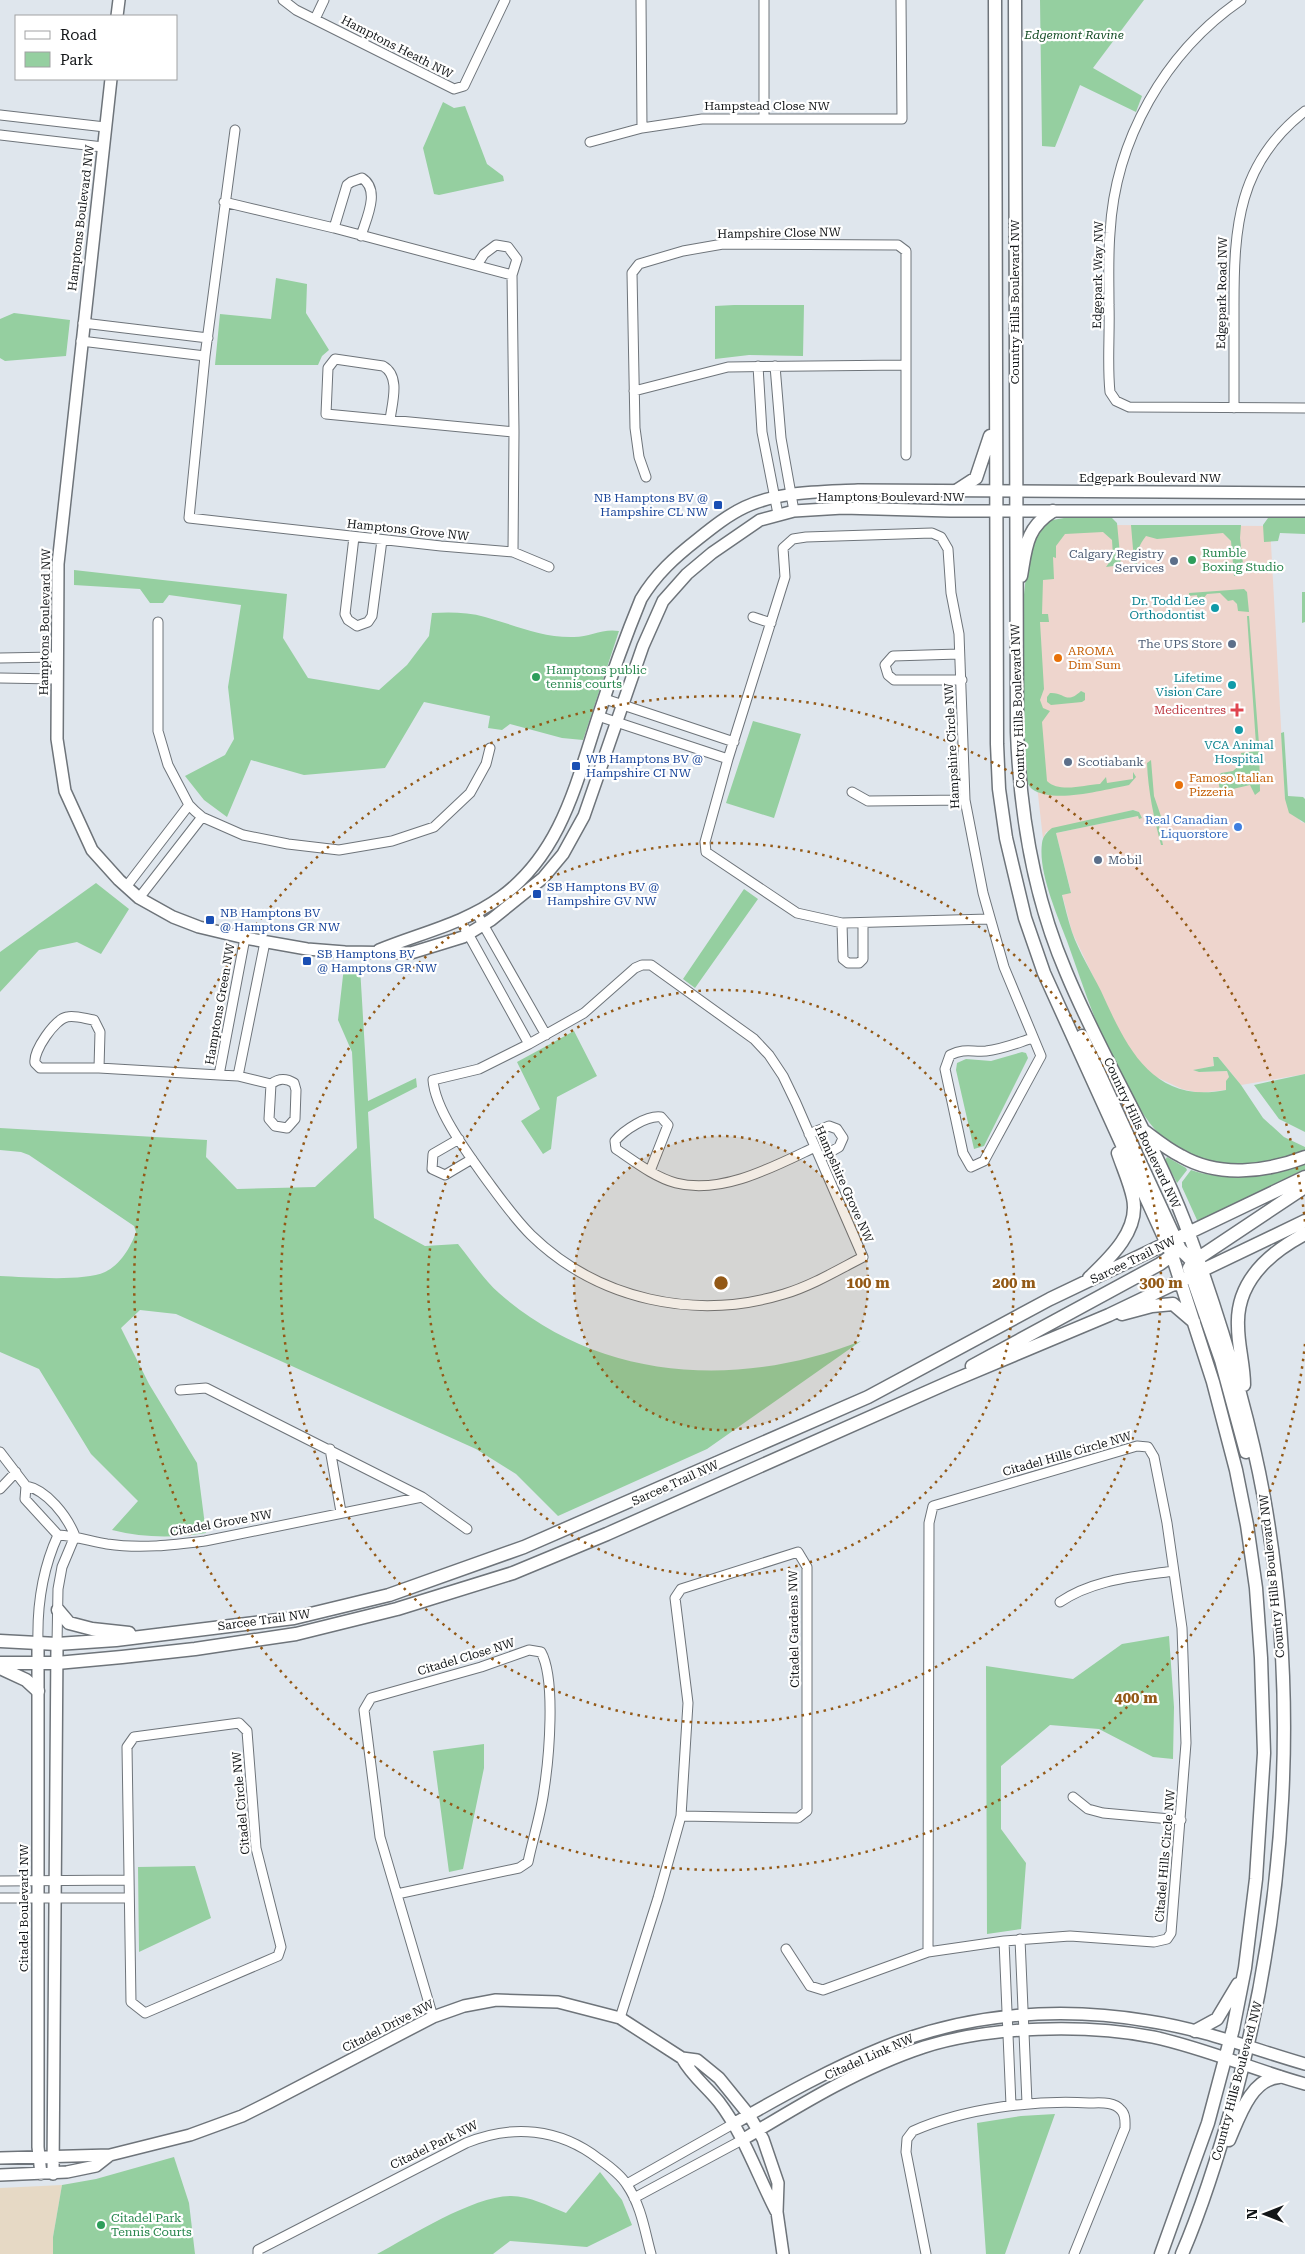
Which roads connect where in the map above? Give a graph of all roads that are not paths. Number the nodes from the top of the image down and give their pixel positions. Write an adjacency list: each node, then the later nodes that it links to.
1 (119, 0): 11 (street)
2 (283, 0): 12 (street, Hamptons Heath NW)
3 (324, 0): 12 (street)
4 (505, 0): 12 (street, Hamptons Heath NW)
5 (641, 0): 18 (street)
6 (764, 0): 16 (street)
7 (901, 0): 16 (street, Hampstead Close NW)
8 (995, 0): 38 (main road, Country Hills Boulevard NW)
9 (1015, 0): 45 (main road, Country Hills Boulevard NW)
10 (1241, 0): 36 (street, Edgepark Way NW)
11 (117, 15)
12 (315, 19)
13 (111, 80): 17 (street, Hamptons Boulevard NW)
14 (1305, 111): 36 (street, Edgepark Road NW)
15 (0, 115): 17 (street)
16 (764, 118): 18 (street, Hampstead Close NW)
17 (105, 127): 22 (street, Hamptons Boulevard NW)
18 (642, 128): 21 (street, Hampstead Close NW)
19 (235, 130): 23 (street, Hamptons Grove NW)
20 (0, 135): 22 (street)
21 (590, 142)
22 (103, 147): 28 (street, Hamptons Boulevard NW)
23 (224, 202): 24 (street); 29 (street, Hamptons Grove NW)
24 (334, 228): 25 (street); 25 (street)
25 (362, 236): 26 (street)
26 (477, 265): 27 (street); 27 (street)
27 (512, 276): 40 (street)
28 (83, 323): 29 (street); 30 (street, Hamptons Boulevard NW)
29 (208, 338): 31 (street, Hamptons Grove NW)
30 (80, 341): 31 (street); 64 (street, Hamptons Boulevard NW)
31 (205, 356): 55 (street, Hamptons Grove NW)
32 (906, 365): 34 (street); 35 (street, Hampshire Close NW); 41 (street, Hampshire Close NW)
33 (758, 366): 34 (street); 35 (street); 48 (street)
34 (776, 366): 47 (street)
35 (634, 391): 42 (street, Hampshire Close NW)
36 (1234, 408): 37 (street, Edgepark Way NW)
37 (1305, 408)
38 (995, 419): 43 (main road); 44 (main road, Country Hills Boulevard NW)
39 (390, 420): 39 (street); 40 (street)
40 (514, 432): 57 (street)
41 (906, 455)
42 (646, 477)
43 (956, 491): 44 (street, Hamptons Boulevard NW); 47 (street, Hamptons Boulevard NW)
44 (995, 491): 45 (street, Edgepark Boulevard NW); 50 (main road, Country Hills Boulevard NW)
45 (1015, 491): 46 (street, Edgepark Boulevard NW); 51 (main road, Country Hills Boulevard NW)
46 (1305, 493)
47 (790, 495): 48 (street, Hamptons Boulevard NW); 49 (street)
48 (774, 498): 54 (street); 69 (street, Hamptons Boulevard NW)
49 (794, 511): 50 (street, Hamptons Boulevard NW); 54 (street, Hamptons Boulevard NW)
50 (995, 511): 51 (street, Hamptons Boulevard NW); 92 (main road, Country Hills Boulevard NW)
51 (1015, 511): 52 (street); 59 (main road, Country Hills Boulevard NW)
52 (1053, 511): 53 (street); 59 (main road)
53 (1305, 512)
54 (778, 514): 70 (street, Hamptons Boulevard NW)
55 (354, 537): 56 (street, Hamptons Grove NW); 56 (street)
56 (382, 540): 57 (street, Hamptons Grove NW)
57 (513, 552): 58 (street, Hamptons Grove NW)
58 (549, 566)
59 (1016, 616): 101 (main road, Country Hills Boulevard NW)
60 (753, 617): 62 (street)
61 (158, 622): 78 (street)
62 (771, 623): 63 (street, Hampshire Circle NW); 73 (street, Hampshire Circle NW)
63 (959, 654): 68 (street, Hampshire Circle NW); 68 (street)
64 (56, 657): 65 (street); 67 (street, Hamptons Boulevard NW)
65 (0, 658)
66 (0, 678): 67 (street)
67 (57, 679): 80 (street, Hamptons Boulevard NW)
68 (962, 680): 77 (street, Hampshire Circle NW)
69 (605, 699): 70 (street); 71 (street, Hamptons Boulevard NW)
70 (623, 706): 72 (street, Hamptons Boulevard NW); 73 (street)
71 (598, 716): 72 (street); 82 (street, Hamptons Boulevard NW)
72 (617, 722): 75 (street); 87 (street, Hamptons Boulevard NW)
73 (734, 742): 75 (street, Hampshire Circle NW)
74 (490, 748): 79 (street)
75 (728, 758): 85 (street, Hampshire Circle NW)
76 (852, 792): 77 (street)
77 (964, 800): 83 (street, Hampshire Circle NW)
78 (188, 805): 79 (street); 80 (street)
79 (202, 817): 81 (street)
80 (126, 887): 81 (street, Hamptons Boulevard NW)
81 (139, 898): 89 (street, Hamptons Boulevard NW)
82 (476, 912): 84 (street, Hamptons Boulevard NW); 87 (street)
83 (989, 919): 86 (street, Hampshire Circle NW); 94 (street)
84 (461, 920): 88 (street); 91 (street, Hamptons Boulevard NW)
85 (842, 923): 86 (street, Hampshire Circle NW); 86 (street)
86 (863, 923)
87 (485, 925): 88 (street, Hamptons Boulevard NW); 93 (street)
88 (469, 935): 91 (street, Hamptons Boulevard NW); 95 (street)
89 (245, 938): 90 (street, Hamptons Boulevard NW); 97 (street, Hamptons Green NW)
90 (265, 942): 91 (street, Hamptons Boulevard NW); 98 (street)
91 (375, 951)
92 (1049, 984): 100 (main road, Country Hills Boulevard NW); 114 (main road)
93 (546, 1034): 95 (street, Hampshire Grove NW); 102 (street, Hampshire Grove NW)
94 (1033, 1038): 94 (street)
95 (529, 1044): 103 (street, Hampshire Grove NW)
96 (99, 1068): 96 (street, Hamptons Green NW); 97 (street, Hamptons Green NW)
97 (219, 1075): 98 (street, Hamptons Green NW)
98 (238, 1076): 99 (street, Hamptons Green NW)
99 (271, 1084): 99 (street, Hamptons Green NW)
100 (1106, 1110): 114 (main road, Country Hills Boulevard NW); 117 (main road)
101 (1142, 1129): 105 (main road); 112 (main road, Country Hills Boulevard NW)
102 (809, 1134): 104 (street, Hampshire Grove NW); 106 (street)
103 (458, 1139): 107 (street, Hampshire Grove NW); 107 (street)
104 (815, 1148): 106 (street, Hampshire Grove NW); 108 (street)
105 (1305, 1157)
106 (820, 1158): 107 (street, Hampshire Grove NW)
107 (472, 1159)
108 (650, 1171): 108 (street)
109 (1305, 1177): 112 (main road, Sarcee Trail NW)
110 (1305, 1186): 115 (main road)
111 (1305, 1221): 115 (main road, Sarcee Trail NW)
112 (1188, 1234): 114 (main road, Sarcee Trail NW); 115 (main road, Country Hills Boulevard NW)
113 (1305, 1234): 122 (main road)
114 (1174, 1248): 115 (main road); 116 (main road, Country Hills Boulevard NW); 117 (main road, Sarcee Trail NW); 120 (main road)
115 (1194, 1266): 116 (main road, Sarcee Trail NW); 122 (main road, Country Hills Boulevard NW); 128 (main road)
116 (1180, 1280): 118 (main road, Sarcee Trail NW); 119 (main road, Country Hills Boulevard NW)
117 (1081, 1286): 137 (main road, Sarcee Trail NW)
118 (1109, 1315): 119 (main road); 120 (main road, Sarcee Trail NW)
119 (1194, 1322): 162 (main road, Country Hills Boulevard NW)
120 (952, 1381): 143 (main road, Sarcee Trail NW)
121 (180, 1390): 123 (street)
122 (1244, 1410): 128 (main road, Country Hills Boulevard NW)
123 (330, 1450): 129 (street); 130 (street)
124 (0, 1452): 125 (street)
125 (16, 1472): 126 (street); 127 (street)
126 (26, 1486): 132 (street); 133 (street)
127 (0, 1488)
128 (1263, 1495): 171 (main road, Country Hills Boulevard NW)
129 (422, 1497): 130 (street, Citadel Grove NW); 131 (street)
130 (341, 1512): 133 (street, Citadel Grove NW)
131 (468, 1529)
132 (58, 1535): 133 (street, Citadel Grove NW); 139 (street)
133 (75, 1536): 136 (street)
134 (1173, 1571): 135 (street); 148 (street, Citadel Hills Circle NW); 161 (street, Citadel Hills Circle NW)
135 (1060, 1602)
136 (58, 1610): 137 (main road); 140 (street)
137 (149, 1635): 140 (main road, Sarcee Trail NW)
138 (0, 1641): 139 (main road, Sarcee Trail NW)
139 (38, 1642): 140 (main road, Sarcee Trail NW); 142 (street, Citadel Boulevard NW)
140 (57, 1644): 143 (street)
141 (0, 1663): 142 (main road, Sarcee Trail NW)
142 (38, 1663): 143 (main road, Sarcee Trail NW); 145 (street, Citadel Boulevard NW)
143 (57, 1663): 152 (street)
144 (0, 1668): 145 (main road)
145 (38, 1691): 151 (street, Citadel Boulevard NW)
146 (1072, 1797): 148 (street)
147 (680, 1816): 147 (street, Citadel Gardens NW); 166 (street, Citadel Gardens NW)
148 (1181, 1820): 158 (street, Citadel Hills Circle NW)
149 (129, 1880): 152 (street); 157 (street, Citadel Circle NW); 157 (street, Citadel Circle NW)
150 (0, 1881): 151 (street)
151 (38, 1881): 152 (street); 155 (street, Citadel Boulevard NW)
152 (55, 1881): 156 (street)
153 (397, 1894): 153 (street, Citadel Close NW); 164 (street, Citadel Close NW)
154 (0, 1898): 155 (street)
155 (38, 1898): 156 (street); 187 (street, Citadel Boulevard NW)
156 (55, 1898): 157 (street); 185 (street)
157 (129, 1898)
158 (1020, 1939): 159 (street, Citadel Hills Circle NW); 163 (street)
159 (1004, 1941): 161 (street, Citadel Hills Circle NW); 165 (street)
160 (786, 1949): 161 (street)
161 (928, 1952)
162 (1245, 1968): 168 (main road); 170 (main road, Country Hills Boulevard NW)
163 (1023, 2014): 165 (street, Citadel Link NW); 167 (street); 168 (street, Citadel Link NW)
164 (433, 2016): 166 (street, Citadel Drive NW); 184 (street, Citadel Drive NW)
165 (1007, 2016): 169 (street); 180 (street, Citadel Link NW)
166 (620, 2018): 172 (street, Citadel Drive NW)
167 (1023, 2030): 169 (street, Citadel Link NW); 173 (street, Citadel Link NW); 178 (street)
168 (1195, 2031): 170 (street, Citadel Link NW)
169 (1008, 2032): 179 (street); 182 (street, Citadel Link NW)
170 (1230, 2041): 171 (street, Citadel Link NW); 173 (main road, Country Hills Boulevard NW)
171 (1248, 2046): 174 (main road, Country Hills Boulevard NW); 175 (street, Citadel Link NW)
172 (682, 2058): 180 (street, Citadel Drive NW); 181 (street, Citadel Drive NW)
173 (1225, 2058): 174 (street, Citadel Link NW); 200 (main road, Country Hills Boulevard NW)
174 (1244, 2064): 176 (street, Citadel Link NW); 190 (main road, Country Hills Boulevard NW)
175 (1305, 2064)
176 (1279, 2077): 177 (street, Citadel Link NW); 190 (main road)
177 (1305, 2084)
178 (1026, 2103): 179 (street); 199 (street)
179 (1011, 2105): 198 (street)
180 (749, 2115): 181 (street); 182 (street, Citadel Drive NW)
181 (733, 2124): 183 (street, Citadel Drive NW); 192 (street)
182 (758, 2130): 183 (street, Citadel Link NW); 194 (street, Citadel Drive NW)
183 (742, 2140): 193 (street); 194 (street, Citadel Drive NW)
184 (110, 2155): 185 (street, Citadel Drive NW); 189 (street, Citadel Drive NW)
185 (55, 2157): 187 (street, Citadel Drive NW); 189 (street)
186 (0, 2158): 187 (street, Citadel Drive NW)
187 (39, 2158): 188 (street, Citadel Boulevard NW)
188 (41, 2174): 189 (street, Citadel Drive NW); 191 (street, Citadel Drive NW)
189 (54, 2174)
190 (1212, 2174): 201 (main road, Country Hills Boulevard NW)
191 (0, 2175)
192 (627, 2184): 193 (street, Citadel Park NW); 195 (street, Citadel Park NW)
193 (634, 2198): 196 (street, Citadel Park NW)
194 (777, 2212): 197 (street, Citadel Drive NW)
195 (258, 2254)
196 (651, 2254)
197 (783, 2254)
198 (926, 2254)
199 (1074, 2254)
200 (1161, 2254)
201 (1182, 2254)

